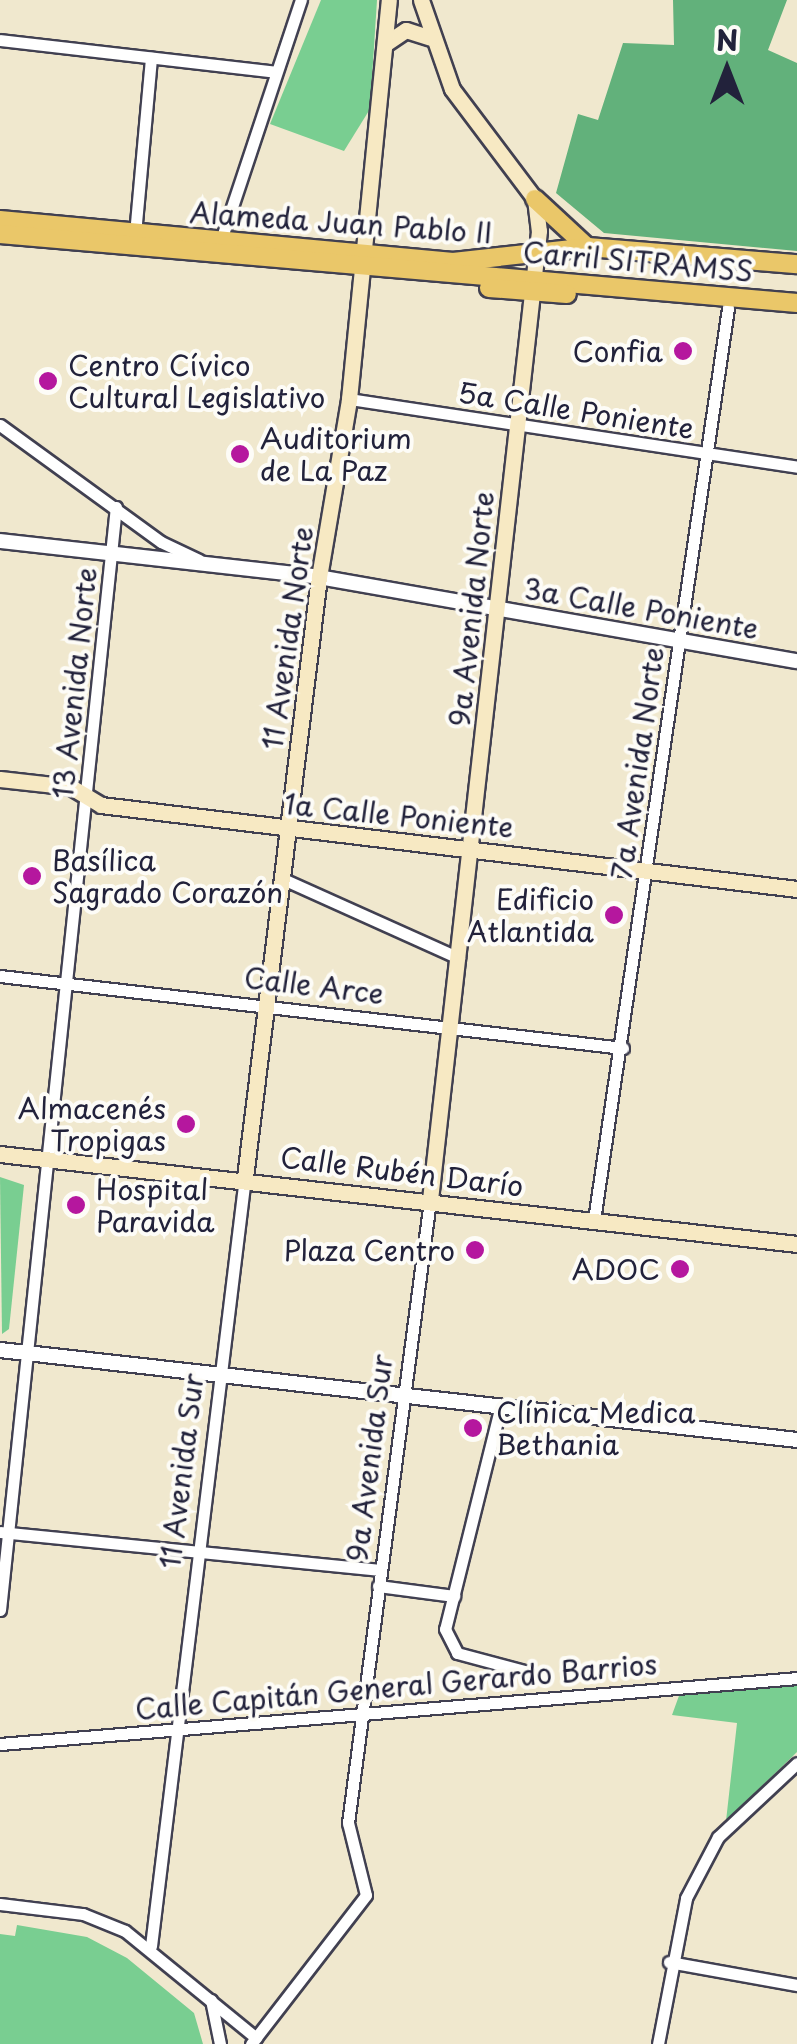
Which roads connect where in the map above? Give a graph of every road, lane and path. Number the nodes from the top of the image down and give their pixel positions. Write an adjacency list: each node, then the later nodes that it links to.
1 (301, 0): 8 (street)
2 (389, 0): 6 (main road, 11 Avenida Norte)
3 (421, 0): 4 (main road)
4 (430, 38): 6 (main road); 9 (main road)
5 (0, 40): 7 (street)
6 (385, 44): 17 (main road, 11 Avenida Norte)
7 (151, 58): 8 (street); 12 (street)
8 (276, 72): 13 (street)
9 (535, 199): 15 (main road); 18 (main road, 9a Avenida Norte)
10 (0, 220): 12 (main road, Alameda Juan Pablo II)
11 (0, 234): 17 (main road, Carril SITRAMSS)
12 (135, 234): 13 (main road, Alameda Juan Pablo II)
13 (220, 242): 17 (main road, Alameda Juan Pablo II)
14 (0, 245): 17 (main road, Alameda Juan Pablo II)
15 (587, 247): 16 (main road, Alameda Juan Pablo II); 18 (main road, Alameda Juan Pablo II)
16 (797, 264)
17 (362, 267): 18 (main road, Alameda Juan Pablo II); 18 (main road, Carril SITRAMSS); 18 (main road, Alameda Juan Pablo II); 23 (main road, 11 Avenida Norte)
18 (536, 271): 19 (main road, Carril SITRAMSS); 20 (main road, Carril SITRAMSS); 21 (main road, Alameda Juan Pablo II); 25 (main road, 9a Avenida Norte)
19 (797, 274)
20 (797, 303)
21 (728, 308): 22 (main road, Alameda Juan Pablo II); 26 (street, 7a Avenida Norte)
22 (797, 314)
23 (348, 400): 25 (street, 5a Calle Poniente); 32 (main road, 11 Avenida Norte)
24 (0, 425): 28 (street)
25 (517, 428): 26 (street, 5a Calle Poniente); 33 (main road, 9a Avenida Norte)
26 (709, 456): 27 (street, 5a Calle Poniente); 34 (street, 7a Avenida Norte)
27 (797, 467)
28 (116, 507): 30 (street, 13 Avenida Norte); 31 (street)
29 (0, 541): 30 (street, 3a Calle Poniente)
30 (112, 554): 31 (street, 3a Calle Poniente); 37 (street, 13 Avenida Norte)
31 (210, 564): 32 (street, 3a Calle Poniente)
32 (319, 577): 33 (street, 3a Calle Poniente); 38 (main road, 11 Avenida Norte)
33 (494, 607): 34 (street, 3a Calle Poniente); 39 (main road, 9a Avenida Norte)
34 (680, 640): 35 (street, 3a Calle Poniente); 40 (street, 7a Avenida Norte)
35 (797, 661)
36 (0, 779): 37 (main road, 1a Calle Poniente)
37 (87, 793): 38 (main road, 1a Calle Poniente); 45 (street, 13 Avenida Norte)
38 (286, 827): 39 (main road, 1a Calle Poniente); 41 (main road, 11 Avenida Norte)
39 (471, 848): 40 (main road, 1a Calle Poniente); 43 (main road, 9a Avenida Norte)
40 (647, 870): 42 (main road, 1a Calle Poniente); 48 (street, 7a Avenida Norte)
41 (283, 879): 43 (street); 46 (main road, 11 Avenida Norte)
42 (797, 889)
43 (460, 958): 47 (main road, 9a Avenida Norte)
44 (0, 976): 45 (street, Calle Arce)
45 (66, 983): 46 (street, Calle Arce); 50 (street, 13 Avenida Norte)
46 (266, 1004): 47 (street, Calle Arce); 51 (main road, 11 Avenida Sur)
47 (451, 1026): 48 (street, Calle Arce); 52 (main road, 9a Avenida Sur)
48 (623, 1048): 53 (street, 7a Avenida Norte)
49 (0, 1154): 50 (main road, Calle Rubén Darío)
50 (48, 1158): 51 (main road, Calle Rubén Darío); 56 (street, 13 Avenida Norte)
51 (245, 1177): 52 (main road, Calle Rubén Darío); 57 (street, 11 Avenida Sur)
52 (430, 1200): 53 (main road, Calle Rubén Darío); 58 (street, 9a Avenida Sur)
53 (594, 1220): 54 (main road, Calle Rubén Darío)
54 (797, 1244)
55 (0, 1350): 56 (street)
56 (27, 1353): 57 (street); 61 (street, 13 Avenida Norte)
57 (218, 1370): 58 (street); 62 (street, 11 Avenida Sur)
58 (402, 1393): 59 (street); 63 (street, 9a Avenida Sur)
59 (501, 1405): 60 (street); 65 (street)
60 (797, 1440)
61 (4, 1532): 62 (street); 66 (street, 13 Avenida Norte)
62 (195, 1555): 63 (street); 70 (street, 11 Avenida Sur)
63 (380, 1570): 64 (street, 9a Avenida Sur)
64 (378, 1586): 65 (street); 69 (street, 9a Avenida Sur)
65 (454, 1596): 67 (street)
66 (0, 1610)
67 (528, 1672)
68 (797, 1678): 69 (street, Calle Capitán General Gerardo Barrios)
69 (364, 1711): 70 (street, Calle Capitán General Gerardo Barrios); 80 (street, 9a Avenida Sur)
70 (178, 1728): 71 (street, Calle Capitán General Gerardo Barrios); 76 (street, 11 Avenida Sur)
71 (0, 1744)
72 (797, 1763): 73 (street)
73 (783, 1777): 74 (street); 77 (street)
74 (797, 1779)
75 (0, 1904): 76 (street)
76 (151, 1946): 79 (street)
77 (669, 1962): 78 (street); 82 (street)
78 (797, 1985)
79 (210, 1996): 80 (street); 81 (street)
80 (254, 2041)
81 (220, 2044)
82 (658, 2044)

